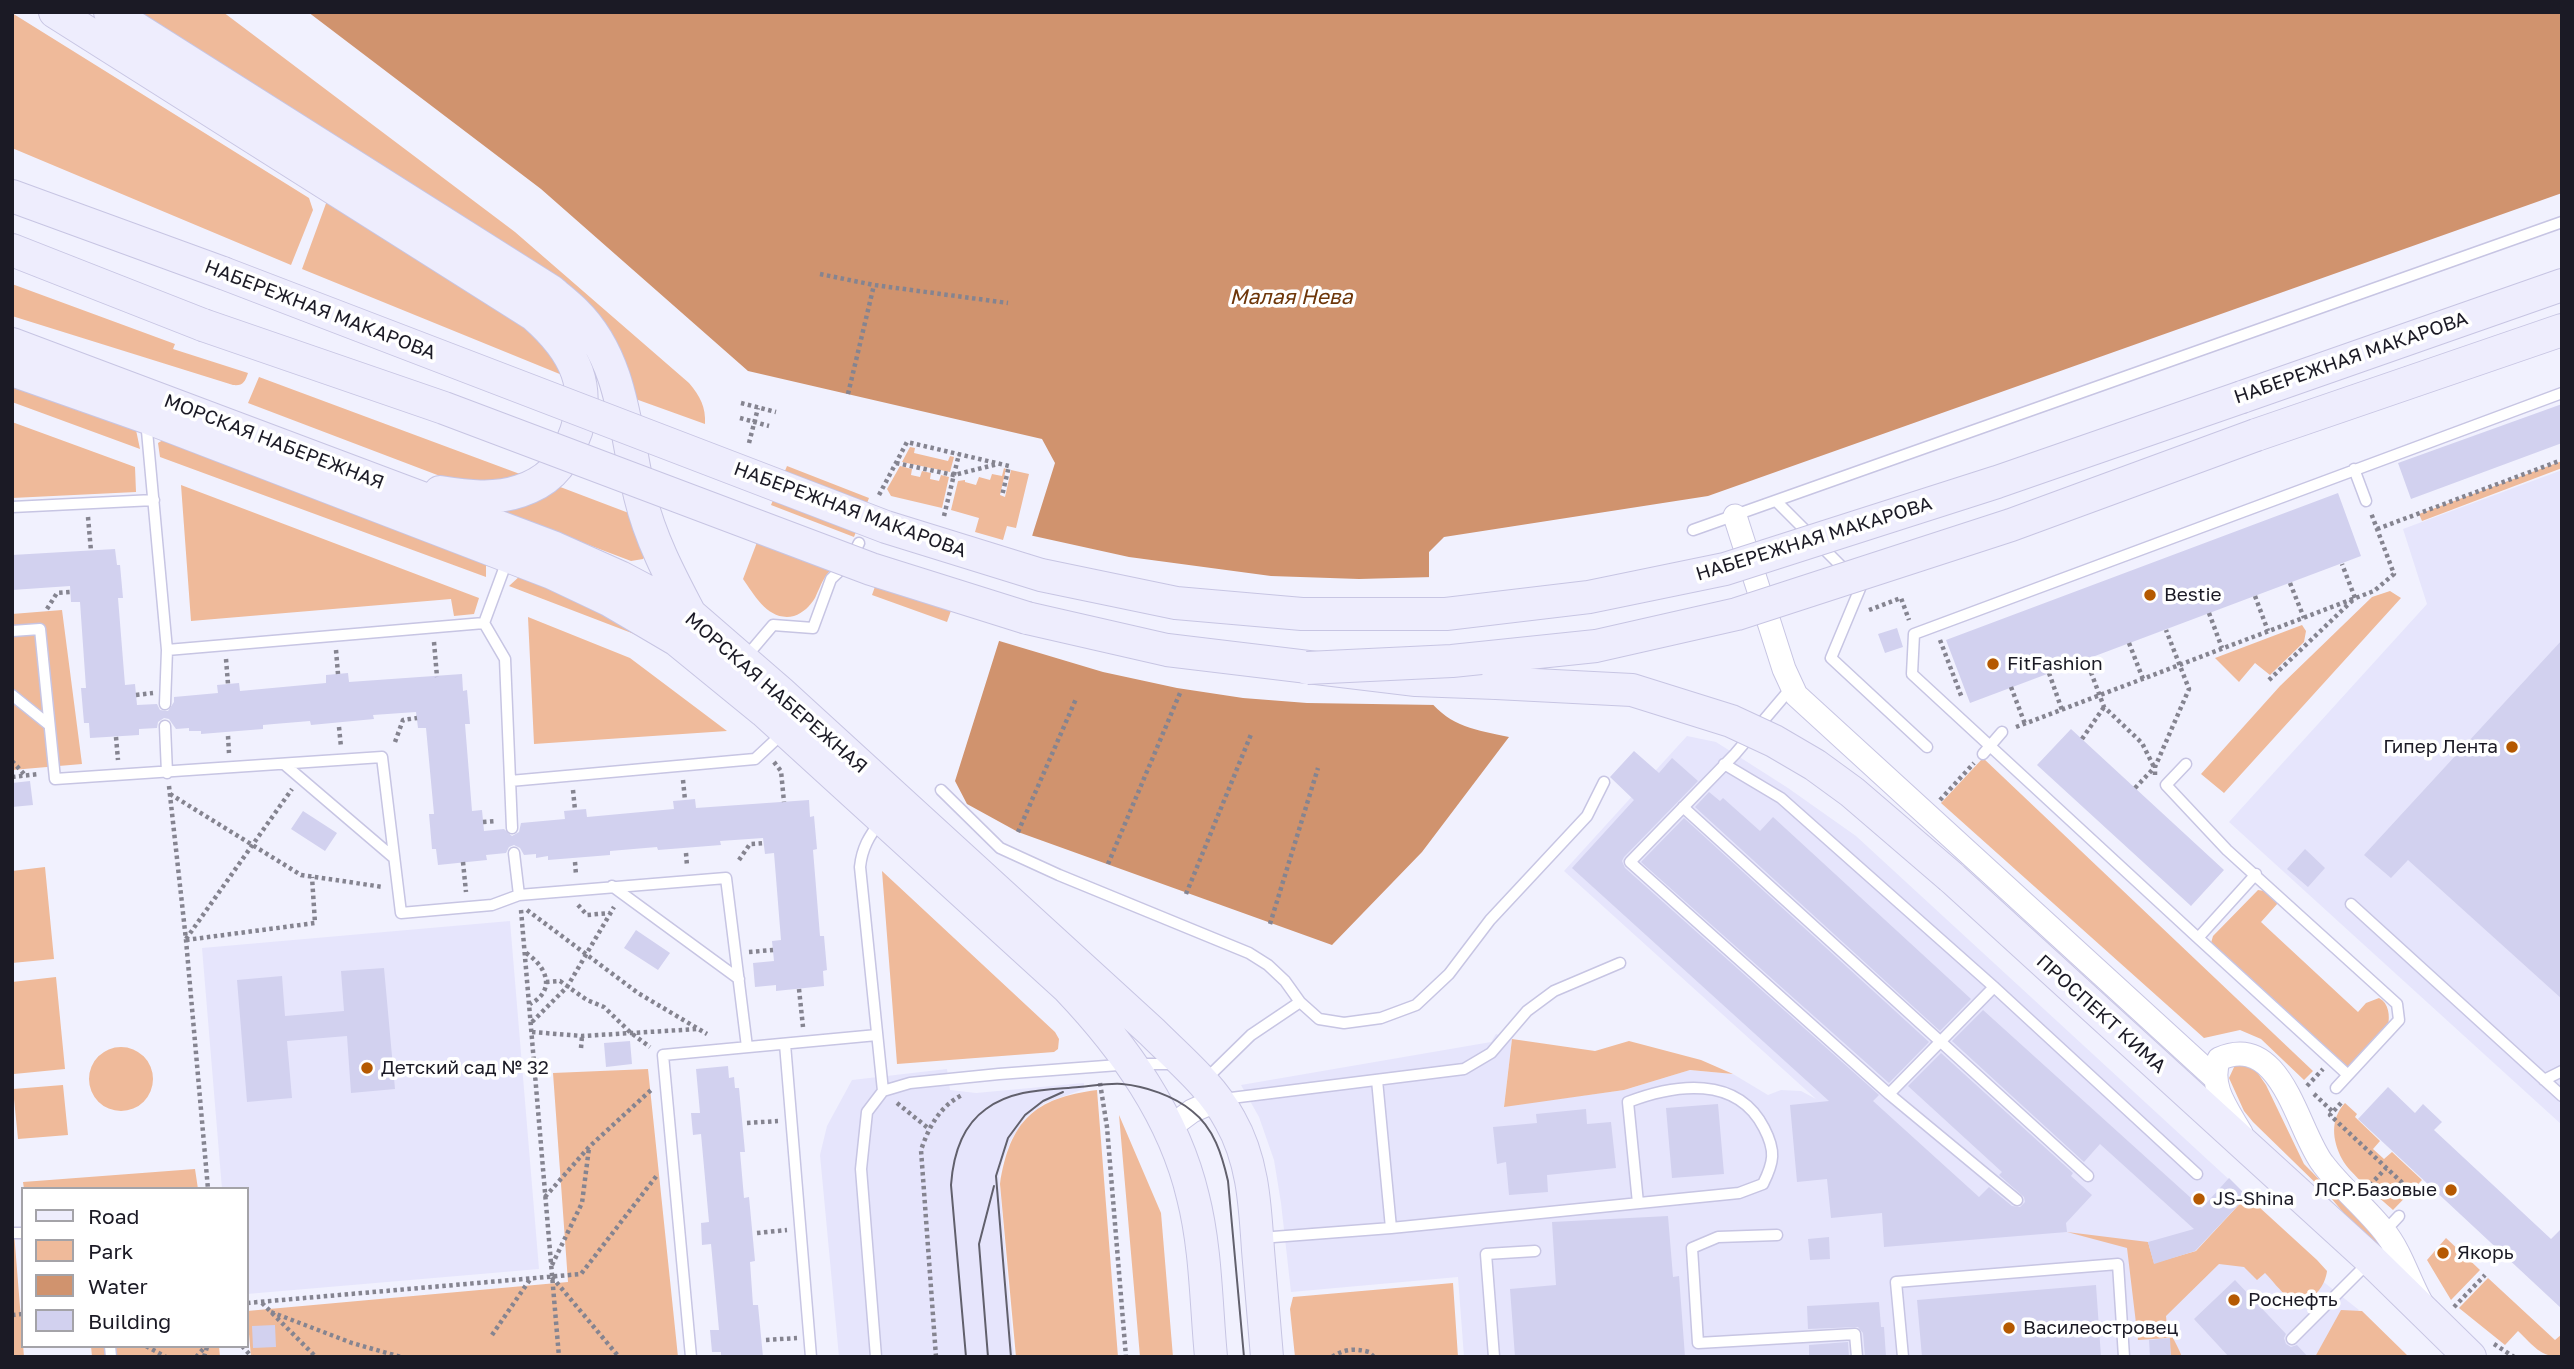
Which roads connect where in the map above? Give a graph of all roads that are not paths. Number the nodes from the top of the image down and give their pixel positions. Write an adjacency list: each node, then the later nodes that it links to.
1 (55, 12): 15 (main road)
2 (110, 12): 24 (main road)
3 (12, 176): 6 (main road)
4 (12, 196): 6 (main road, НАБЕРЕЖНАЯ МАКАРОВА)
5 (2562, 222): 17 (lane)
6 (86, 223): 8 (main road, НАБЕРЕЖНАЯ МАКАРОВА, bridge)
7 (12, 250): 29 (main road, bridge)
8 (2562, 285)
9 (2562, 330): 29 (main road, bridge)
10 (12, 344): 15 (main road, МОРСКАЯ НАБЕРЕЖНАЯ)
11 (12, 370): 13 (main road, МОРСКАЯ НАБЕРЕЖНАЯ)
12 (2562, 393): 14 (lane)
13 (151, 419): 16 (lane); 23 (main road, МОРСКАЯ НАБЕРЕЖНАЯ)
14 (2354, 469): 18 (lane); 38 (lane)
15 (392, 486): 24 (main road, МОРСКАЯ НАБЕРЕЖНАЯ)
16 (154, 500): 19 (lane); 27 (lane)
17 (1776, 501): 20 (lane); 37 (lane)
18 (2366, 501)
19 (12, 508)
20 (1735, 516): 21 (lane); 30 (street)
21 (1693, 530)
22 (859, 543): 28 (lane)
23 (508, 556): 25 (lane); 36 (main road, МОРСКАЯ НАБЕРЕЖНАЯ)
24 (690, 614): 28 (main road, МОРСКАЯ НАБЕРЕЖНАЯ)
25 (484, 623): 27 (lane); 43 (lane)
26 (12, 631): 33 (lane)
27 (167, 650): 32 (lane)
28 (743, 661): 70 (main road, МОРСКАЯ НАБЕРЕЖНАЯ)
29 (1307, 668): 76 (main road, ПРОСПЕКТ КИМА, bridge)
30 (1791, 687): 40 (lane); 67 (street)
31 (12, 695): 33 (lane)
32 (165, 704)
33 (48, 724): 42 (lane)
34 (165, 726): 42 (lane)
35 (2002, 732): 38 (lane)
36 (775, 740): 43 (lane); 47 (main road, МОРСКАЯ НАБЕРЕЖНАЯ)
37 (1927, 747)
38 (1986, 750): 55 (lane)
39 (284, 764): 42 (lane); 50 (lane); 50 (lane)
40 (1724, 764): 46 (lane); 58 (lane)
41 (2186, 764): 51 (lane)
42 (167, 773)
43 (510, 781): 48 (lane)
44 (1604, 782): 59 (lane)
45 (942, 790): 59 (lane)
46 (1683, 807): 61 (lane); 73 (lane)
47 (883, 819): 60 (lane); 64 (main road, МОРСКАЯ НАБЕРЕЖНАЯ)
48 (512, 828)
49 (514, 853): 53 (lane)
50 (394, 858): 53 (lane)
51 (2256, 874): 55 (lane); 66 (lane)
52 (612, 886): 53 (lane); 57 (lane); 57 (lane)
53 (519, 895)
54 (2351, 904): 69 (lane)
55 (2199, 938): 66 (lane)
56 (1620, 963): 68 (lane)
57 (739, 979): 63 (lane)
58 (1994, 987): 61 (lane); 77 (lane)
59 (1300, 1002): 70 (lane)
60 (877, 1035): 62 (lane); 72 (lane)
61 (1943, 1041): 73 (lane); 78 (lane)
62 (785, 1044): 63 (lane); 89 (lane)
63 (741, 1048): 88 (lane)
64 (1132, 1065): 70 (lane); 72 (lane); 75 (main road, МОРСКАЯ НАБЕРЕЖНАЯ)
65 (2562, 1071): 69 (lane)
66 (2348, 1075): 71 (lane)
67 (2215, 1078): 76 (street, ПРОСПЕКТ КИМА); 86 (street, ПРОСПЕКТ КИМА)
68 (1377, 1080): 70 (lane); 81 (lane)
69 (2544, 1080): 74 (lane)
70 (1201, 1082): 75 (street); 83 (main road, МОРСКАЯ НАБЕРЕЖНАЯ)
71 (2336, 1088)
72 (883, 1091): 90 (lane)
73 (1889, 1094): 79 (lane)
74 (2562, 1096)
75 (1169, 1129): 91 (main road, МОРСКАЯ НАБЕРЕЖНАЯ)
76 (2251, 1152): 85 (main road, ПРОСПЕКТ КИМА)
77 (2197, 1174)
78 (2088, 1176)
79 (2017, 1200)
80 (1638, 1203): 80 (lane); 81 (lane)
81 (1391, 1228): 83 (lane)
82 (1777, 1234): 94 (lane)
83 (1257, 1238): 92 (main road, МОРСКАЯ НАБЕРЕЖНАЯ)
84 (1535, 1251): 93 (lane)
85 (2371, 1260): 86 (main road, ПРОСПЕКТ КИМА); 87 (lane)
86 (2441, 1312): 97 (main road, ПРОСПЕКТ КИМА)
87 (2291, 1339)
88 (691, 1357)
89 (811, 1357)
90 (876, 1357)
91 (1211, 1357)
92 (1267, 1357)
93 (1494, 1357)
94 (1857, 1357)
95 (1903, 1357): 96 (lane)
96 (2124, 1357)
97 (2470, 1357)

